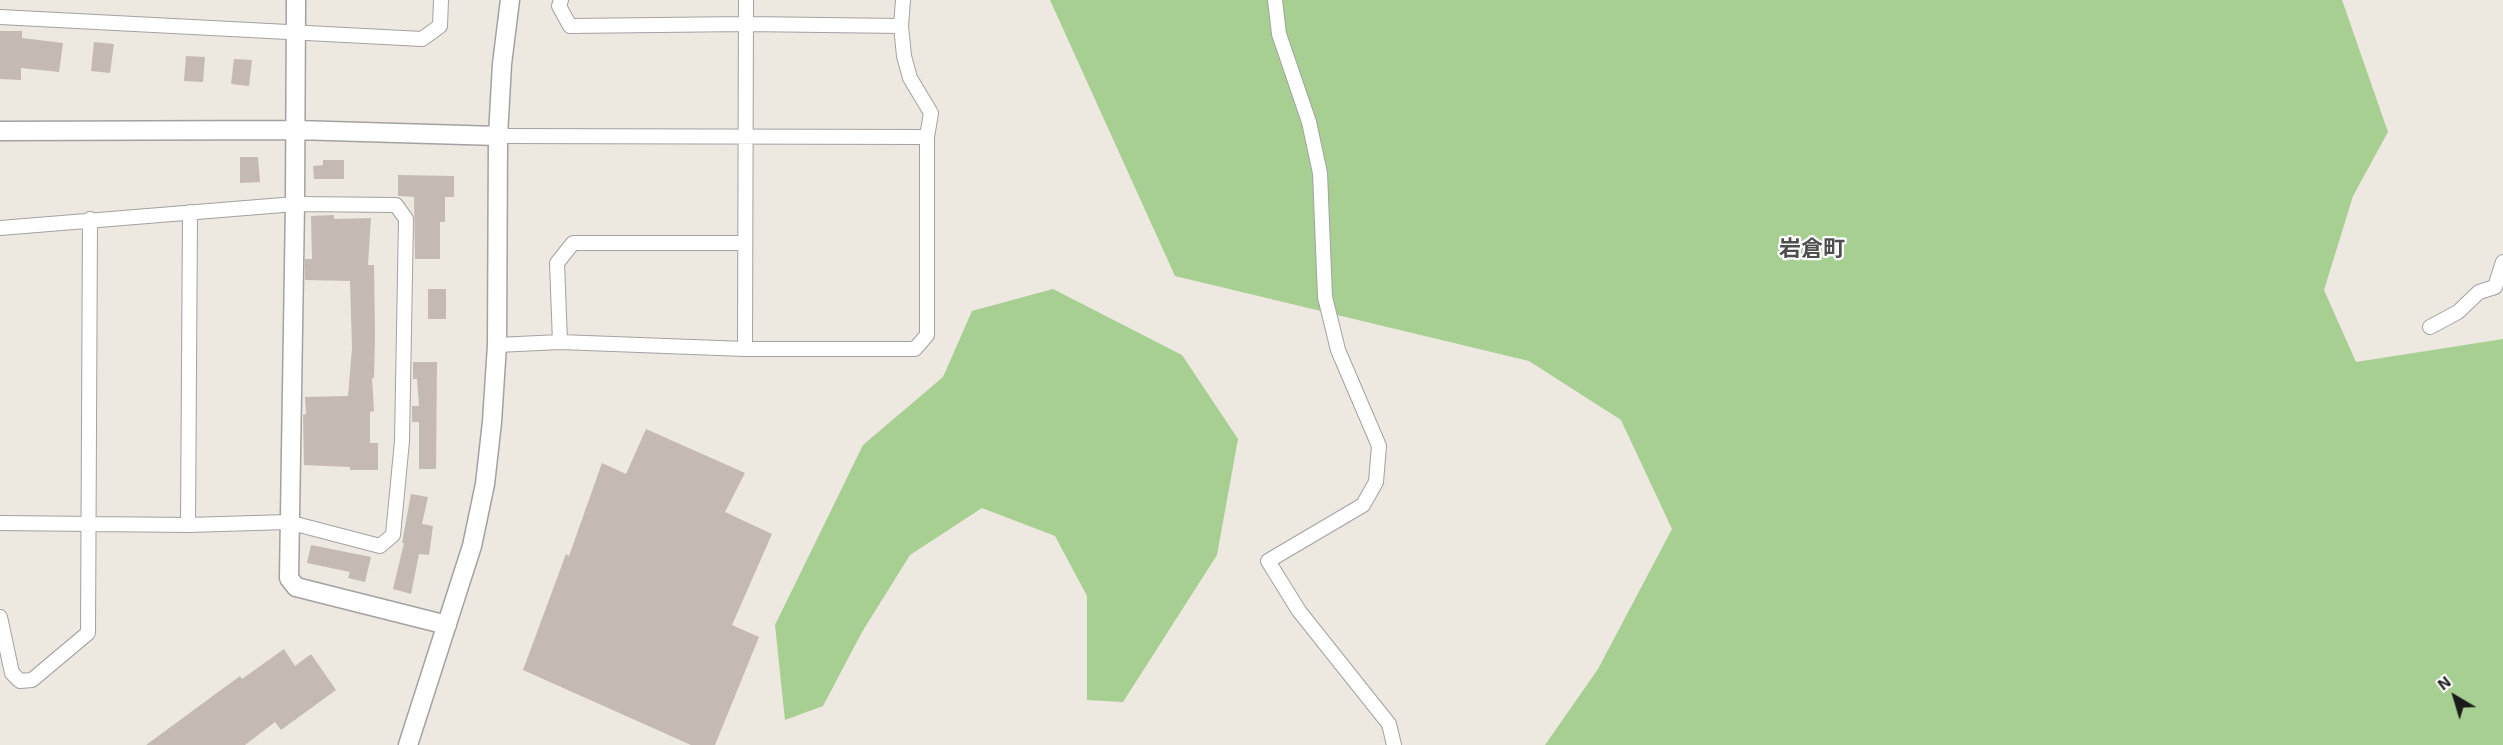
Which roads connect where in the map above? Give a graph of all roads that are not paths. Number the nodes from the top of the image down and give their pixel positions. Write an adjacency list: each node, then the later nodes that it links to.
1 (296, 0): 11 (street)
2 (441, 0): 11 (street)
3 (510, 0): 14 (street)
4 (561, 0): 9 (street)
5 (746, 0): 9 (street)
6 (903, 0): 10 (street)
7 (1275, 0): 34 (street)
8 (0, 17): 11 (street)
9 (746, 24): 10 (street); 15 (street)
10 (901, 26): 16 (street)
11 (296, 32): 12 (street)
12 (296, 130): 13 (street); 14 (street); 17 (street)
13 (0, 131)
14 (498, 136): 15 (street); 25 (street)
15 (747, 136): 16 (street); 21 (street)
16 (927, 137): 26 (street)
17 (296, 204): 18 (street); 28 (street); 28 (street)
18 (190, 212): 19 (street); 30 (street)
19 (90, 219): 20 (street); 29 (street)
20 (0, 228)
21 (745, 243): 24 (street); 26 (street)
22 (2503, 262): 23 (street)
23 (2430, 327)
24 (560, 342): 25 (street); 26 (street)
25 (497, 345): 32 (street)
26 (745, 349)
27 (0, 522): 29 (street)
28 (288, 522): 30 (street); 32 (street)
29 (87, 525): 30 (street); 31 (street)
30 (188, 525)
31 (0, 617)
32 (447, 625): 33 (street)
33 (408, 745)
34 (1394, 745)

